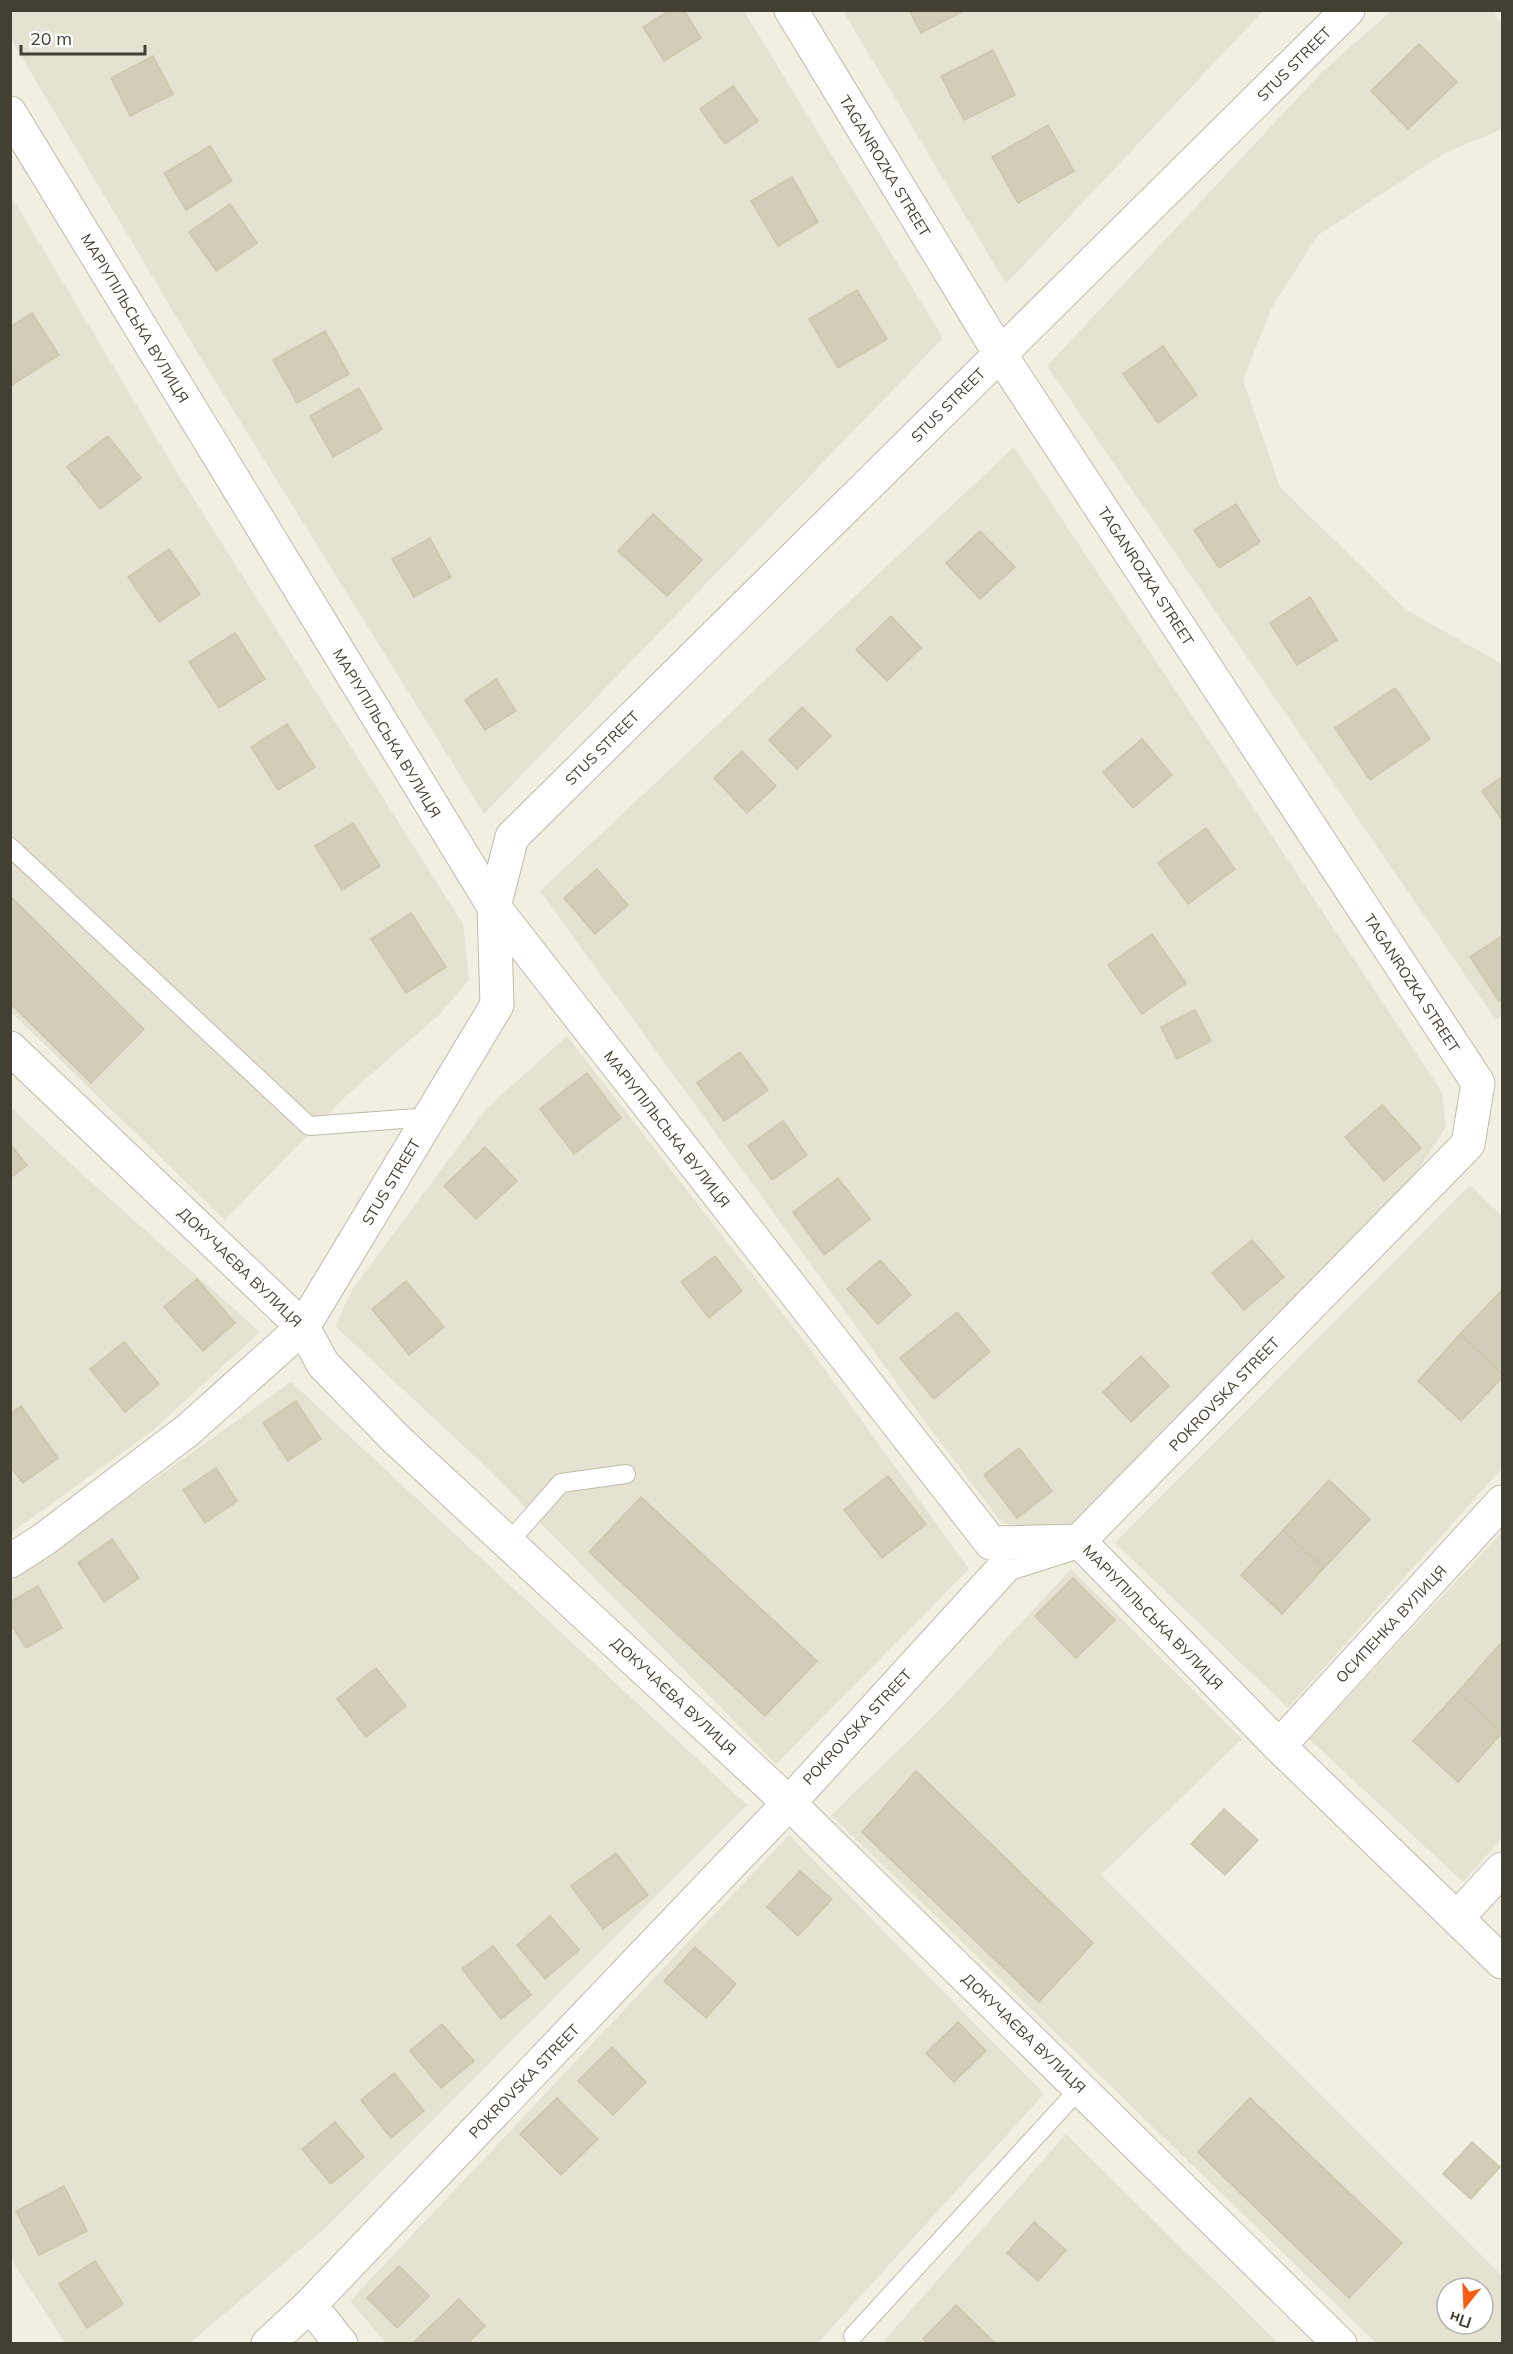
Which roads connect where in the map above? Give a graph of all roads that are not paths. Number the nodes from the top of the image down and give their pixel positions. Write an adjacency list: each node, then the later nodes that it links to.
1 (790, 10): 4 (street, TAGANROZKA STREET)
2 (1348, 10): 4 (street, STUS STREET)
3 (10, 113): 6 (street, МАРІУПІЛЬСЬКА ВУЛИЦЯ)
4 (1000, 354): 6 (street, STUS STREET); 9 (street, TAGANROZKA STREET)
5 (10, 848): 8 (lane)
6 (494, 908): 8 (street, STUS STREET); 13 (street, МАРІУПІЛЬСЬКА ВУЛИЦЯ)
7 (10, 1048): 10 (street, ДОКУЧАЄВА ВУЛИЦЯ)
8 (430, 1117): 10 (street, STUS STREET)
9 (1468, 1144): 13 (street, POKROVSKA STREET)
10 (303, 1327): 14 (street, ДОКУЧАЄВА ВУЛИЦЯ); 15 (street, STUS STREET)
11 (626, 1474): 14 (lane)
12 (1503, 1502): 16 (street, ОСИПЕНКА ВУЛИЦЯ)
13 (1079, 1541): 16 (street, МАРІУПІЛЬСЬКА ВУЛИЦЯ); 17 (street, POKROVSKA STREET)
14 (508, 1543): 17 (street, ДОКУЧАЄВА ВУЛИЦЯ)
15 (10, 1561)
16 (1279, 1746): 19 (street, МАРІУПІЛЬСЬКА ВУЛИЦЯ)
17 (789, 1803): 21 (street, ДОКУЧАЄВА ВУЛИЦЯ); 22 (street, POKROVSKA STREET)
18 (1503, 1869): 19 (street)
19 (1457, 1918): 20 (street, МАРІУПІЛЬСЬКА ВУЛИЦЯ)
20 (1503, 1962)
21 (1080, 2088): 23 (lane); 26 (street, ДОКУЧАЄВА ВУЛИЦЯ)
22 (310, 2305): 24 (street, POKROVSKA STREET); 25 (street)
23 (853, 2336)
24 (268, 2343)
25 (341, 2343)
26 (1340, 2343)

